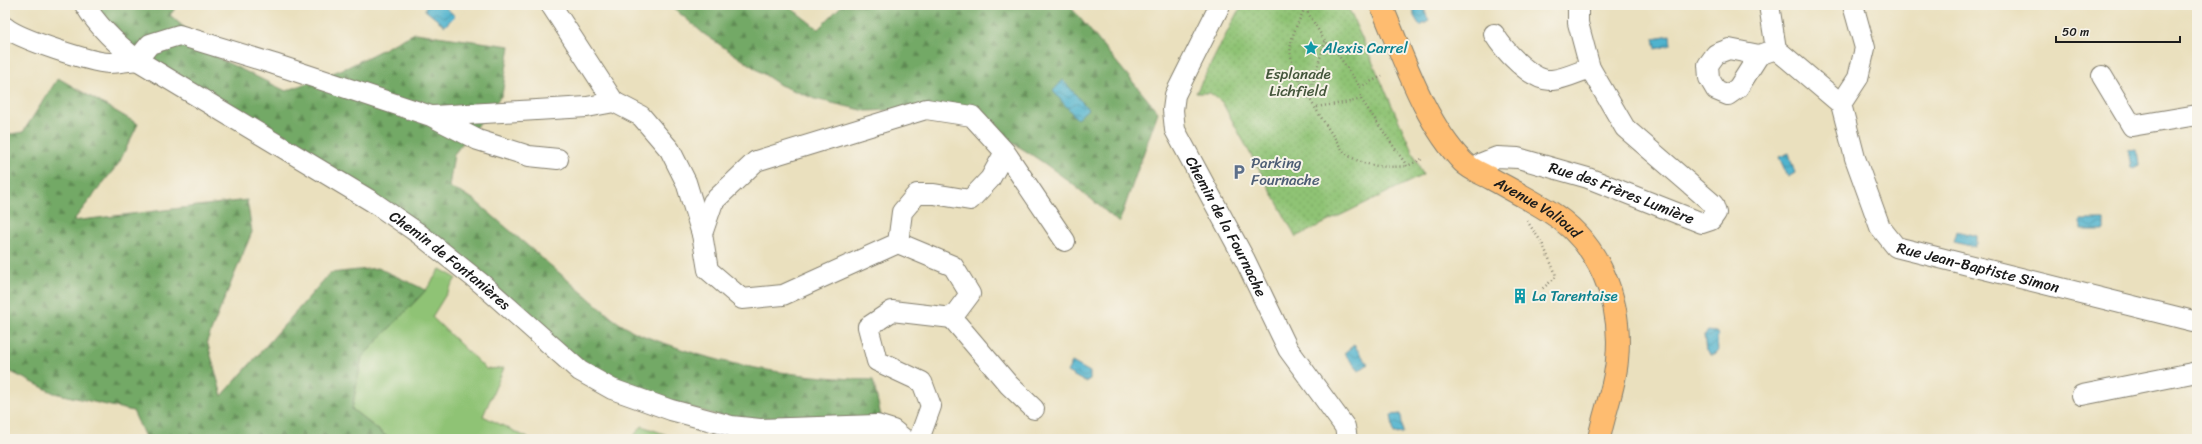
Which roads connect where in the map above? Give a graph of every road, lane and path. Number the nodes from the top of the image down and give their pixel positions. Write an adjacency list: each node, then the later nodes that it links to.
1 (85, 5): 12 (street, Chemin de Fontanières)
2 (551, 5): 19 (street)
3 (1220, 5): 41 (street, Chemin de la Fournache)
4 (1381, 5): 28 (main road, Avenue Valioud)
5 (1578, 5): 13 (street, Rue des Frères Lumière)
6 (1769, 5): 20 (street)
7 (1853, 5): 20 (street)
8 (1306, 6): 11 (path); 17 (path)
9 (5, 27): 12 (street)
10 (1494, 34): 13 (street)
11 (1325, 41): 16 (path); 17 (path)
12 (137, 60): 23 (street); 39 (street, Chemin de Fontanières)
13 (1590, 68): 28 (street, Rue des Frères Lumière)
14 (1384, 75): 16 (path)
15 (2102, 76): 22 (street)
16 (1360, 87): 18 (path)
17 (1309, 96): 21 (path)
18 (1361, 99): 21 (path); 27 (path)
19 (614, 102): 23 (street); 30 (street)
20 (1841, 104): 35 (street, Rue Jean-Baptiste Simon)
21 (1316, 107): 27 (path)
22 (2197, 115)
23 (431, 116): 25 (street)
24 (1006, 152): 30 (street); 31 (street); 32 (street)
25 (558, 158)
26 (1422, 159): 27 (path)
27 (1406, 166)
28 (1477, 171): 42 (main road, Avenue Valioud)
29 (1527, 216): 33 (path)
30 (702, 234): 32 (street)
31 (1065, 241)
32 (898, 243): 34 (street)
33 (1542, 289)
34 (952, 318): 38 (street); 40 (street)
35 (2197, 322)
36 (2197, 372): 37 (street)
37 (2082, 395)
38 (1034, 409)
39 (904, 439)
40 (919, 439)
41 (1347, 439)
42 (1599, 439)

